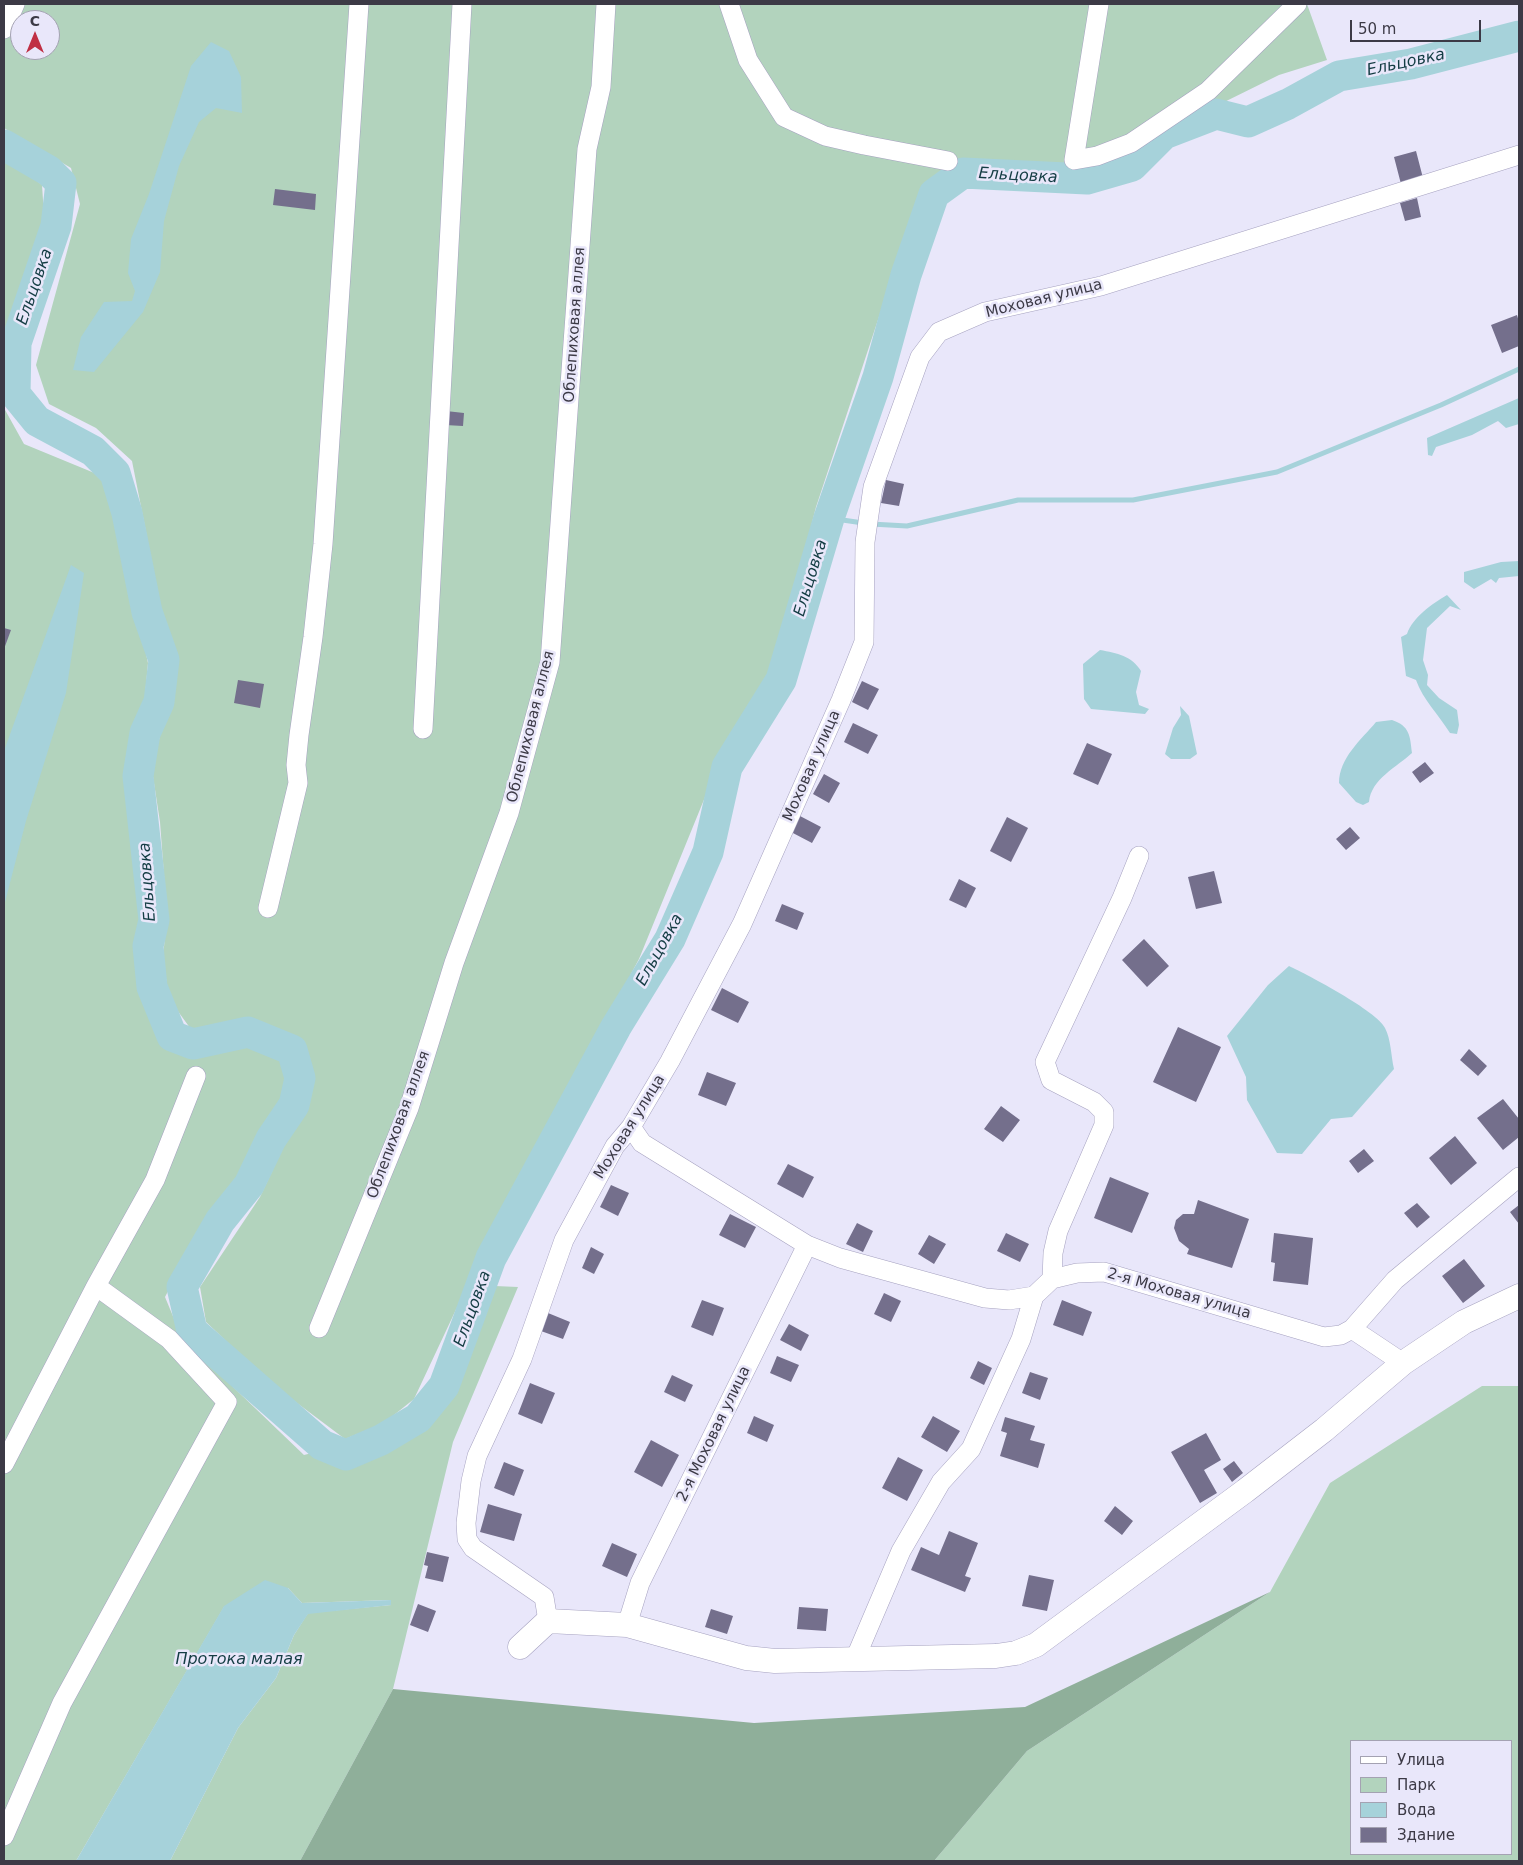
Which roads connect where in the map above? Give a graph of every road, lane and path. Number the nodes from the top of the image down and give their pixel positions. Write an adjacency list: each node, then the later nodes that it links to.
1 (15, 4): 8 (street)
2 (360, 4): 13 (street)
3 (462, 4): 11 (street)
4 (606, 4): 22 (street, Облепиховая аллея)
5 (729, 4): 10 (street)
6 (1099, 4): 7 (street)
7 (1297, 4)
8 (4, 29)
9 (1519, 155): 15 (street, Моховая улица)
10 (948, 161)
11 (423, 728)
12 (1138, 856): 18 (street)
13 (268, 908)
14 (196, 1076): 19 (street)
15 (631, 1127): 17 (street); 26 (street, Моховая улица)
16 (1519, 1177): 23 (street)
17 (807, 1245): 20 (street); 27 (street, 2-я Моховая улица)
18 (1052, 1279): 20 (street, 2-я Моховая улица); 23 (street, 2-я Моховая улица)
19 (96, 1286): 25 (street); 30 (street)
20 (1034, 1296): 29 (street)
21 (1519, 1296): 24 (street)
22 (319, 1328)
23 (1352, 1329): 24 (street)
24 (1403, 1363): 29 (street)
25 (4, 1464)
26 (548, 1621): 27 (street); 28 (street)
27 (628, 1625): 29 (street)
28 (520, 1647)
29 (856, 1659)
30 (4, 1836)

